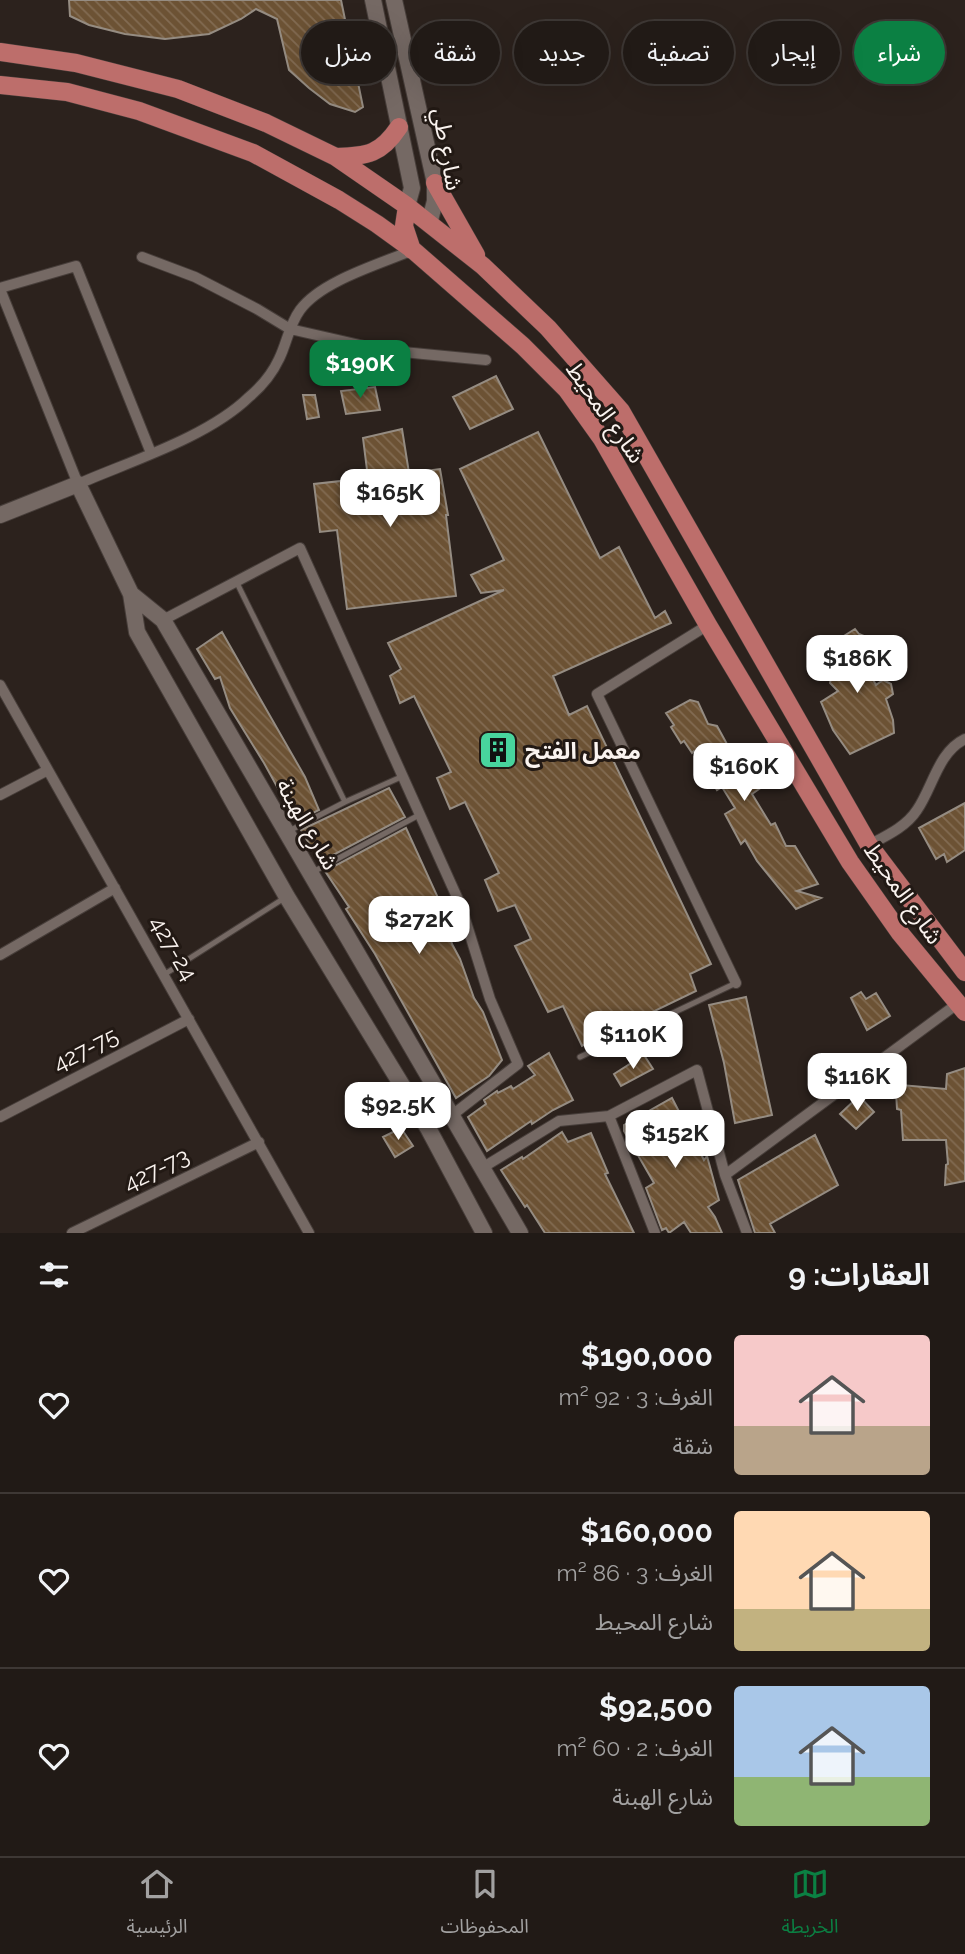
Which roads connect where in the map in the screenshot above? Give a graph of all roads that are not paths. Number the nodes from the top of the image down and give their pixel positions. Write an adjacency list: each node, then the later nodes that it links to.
1 (373, 0): 5 (street, شارع طي)
2 (394, 0): 7 (street, شارع طي)
3 (0, 52): 6 (main road, شارع المحيط)
4 (0, 85): 10 (main road, شارع المحيط)
5 (399, 127): 6 (main road); 9 (street, شارع طي)
6 (337, 157): 8 (main road, شارع المحيط)
7 (435, 183): 11 (street, شارع طي); 16 (main road)
8 (390, 195): 9 (main road, شارع المحيط); 10 (main road)
9 (407, 206): 11 (main road, شارع المحيط); 12 (main road)
10 (373, 223): 12 (main road); 14 (main road, شارع المحيط)
11 (429, 224): 12 (main road); 13 (main road, شارع المحيط)
12 (404, 232): 14 (main road)
13 (447, 238): 14 (main road); 16 (main road, شارع المحيط)
14 (418, 255): 18 (street); 26 (main road, شارع المحيط)
15 (142, 257): 18 (street)
16 (483, 267): 35 (main road, شارع المحيط)
17 (0, 288): 20 (street); 21 (street)
18 (290, 329): 19 (street); 20 (street)
19 (486, 360)
20 (151, 453): 21 (street)
21 (78, 484): 22 (street); 24 (street, شارع الهبنة)
22 (1, 511)
23 (236, 581): 25 (street); 30 (street); 32 (lane)
24 (131, 594): 25 (street, شارع الهبنة); 38 (street, شارع الهبنة)
25 (163, 620): 34 (street, شارع الهبنة)
26 (708, 625): 42 (street); 43 (main road, شارع المحيط)
27 (0, 685): 29 (street, 427-24)
28 (965, 739): 35 (street)
29 (48, 770): 31 (street); 37 (street, 427-24)
30 (401, 777): 32 (lane); 33 (street)
31 (0, 795)
32 (345, 802): 34 (lane)
33 (419, 815): 36 (lane); 46 (street)
34 (286, 832): 36 (street, شارع الهبنة)
35 (869, 845): 40 (main road, شارع المحيط)
36 (310, 873): 46 (street, شارع الهبنة)
37 (115, 888): 39 (street); 41 (street, 427-24)
38 (287, 897): 41 (lane); 49 (street, شارع الهبنة)
39 (0, 955)
40 (965, 972)
41 (165, 974): 44 (street, 427-24)
42 (736, 982): 45 (lane)
43 (961, 1008): 52 (street)
44 (189, 1019): 48 (street, 427-75); 50 (street, 427-24)
45 (580, 1057)
46 (451, 1116): 49 (street); 51 (street, شارع الهبنة)
47 (609, 1116): 51 (street); 52 (street); 57 (street)
48 (0, 1117)
49 (428, 1128): 55 (street, شارع الهبنة)
50 (259, 1142): 53 (street, 427-73); 54 (street, 427-24)
51 (482, 1168): 56 (street, شارع الهبنة)
52 (725, 1175): 58 (street)
53 (72, 1233)
54 (309, 1233)
55 (484, 1233)
56 (520, 1233)
57 (655, 1233)
58 (747, 1233)

